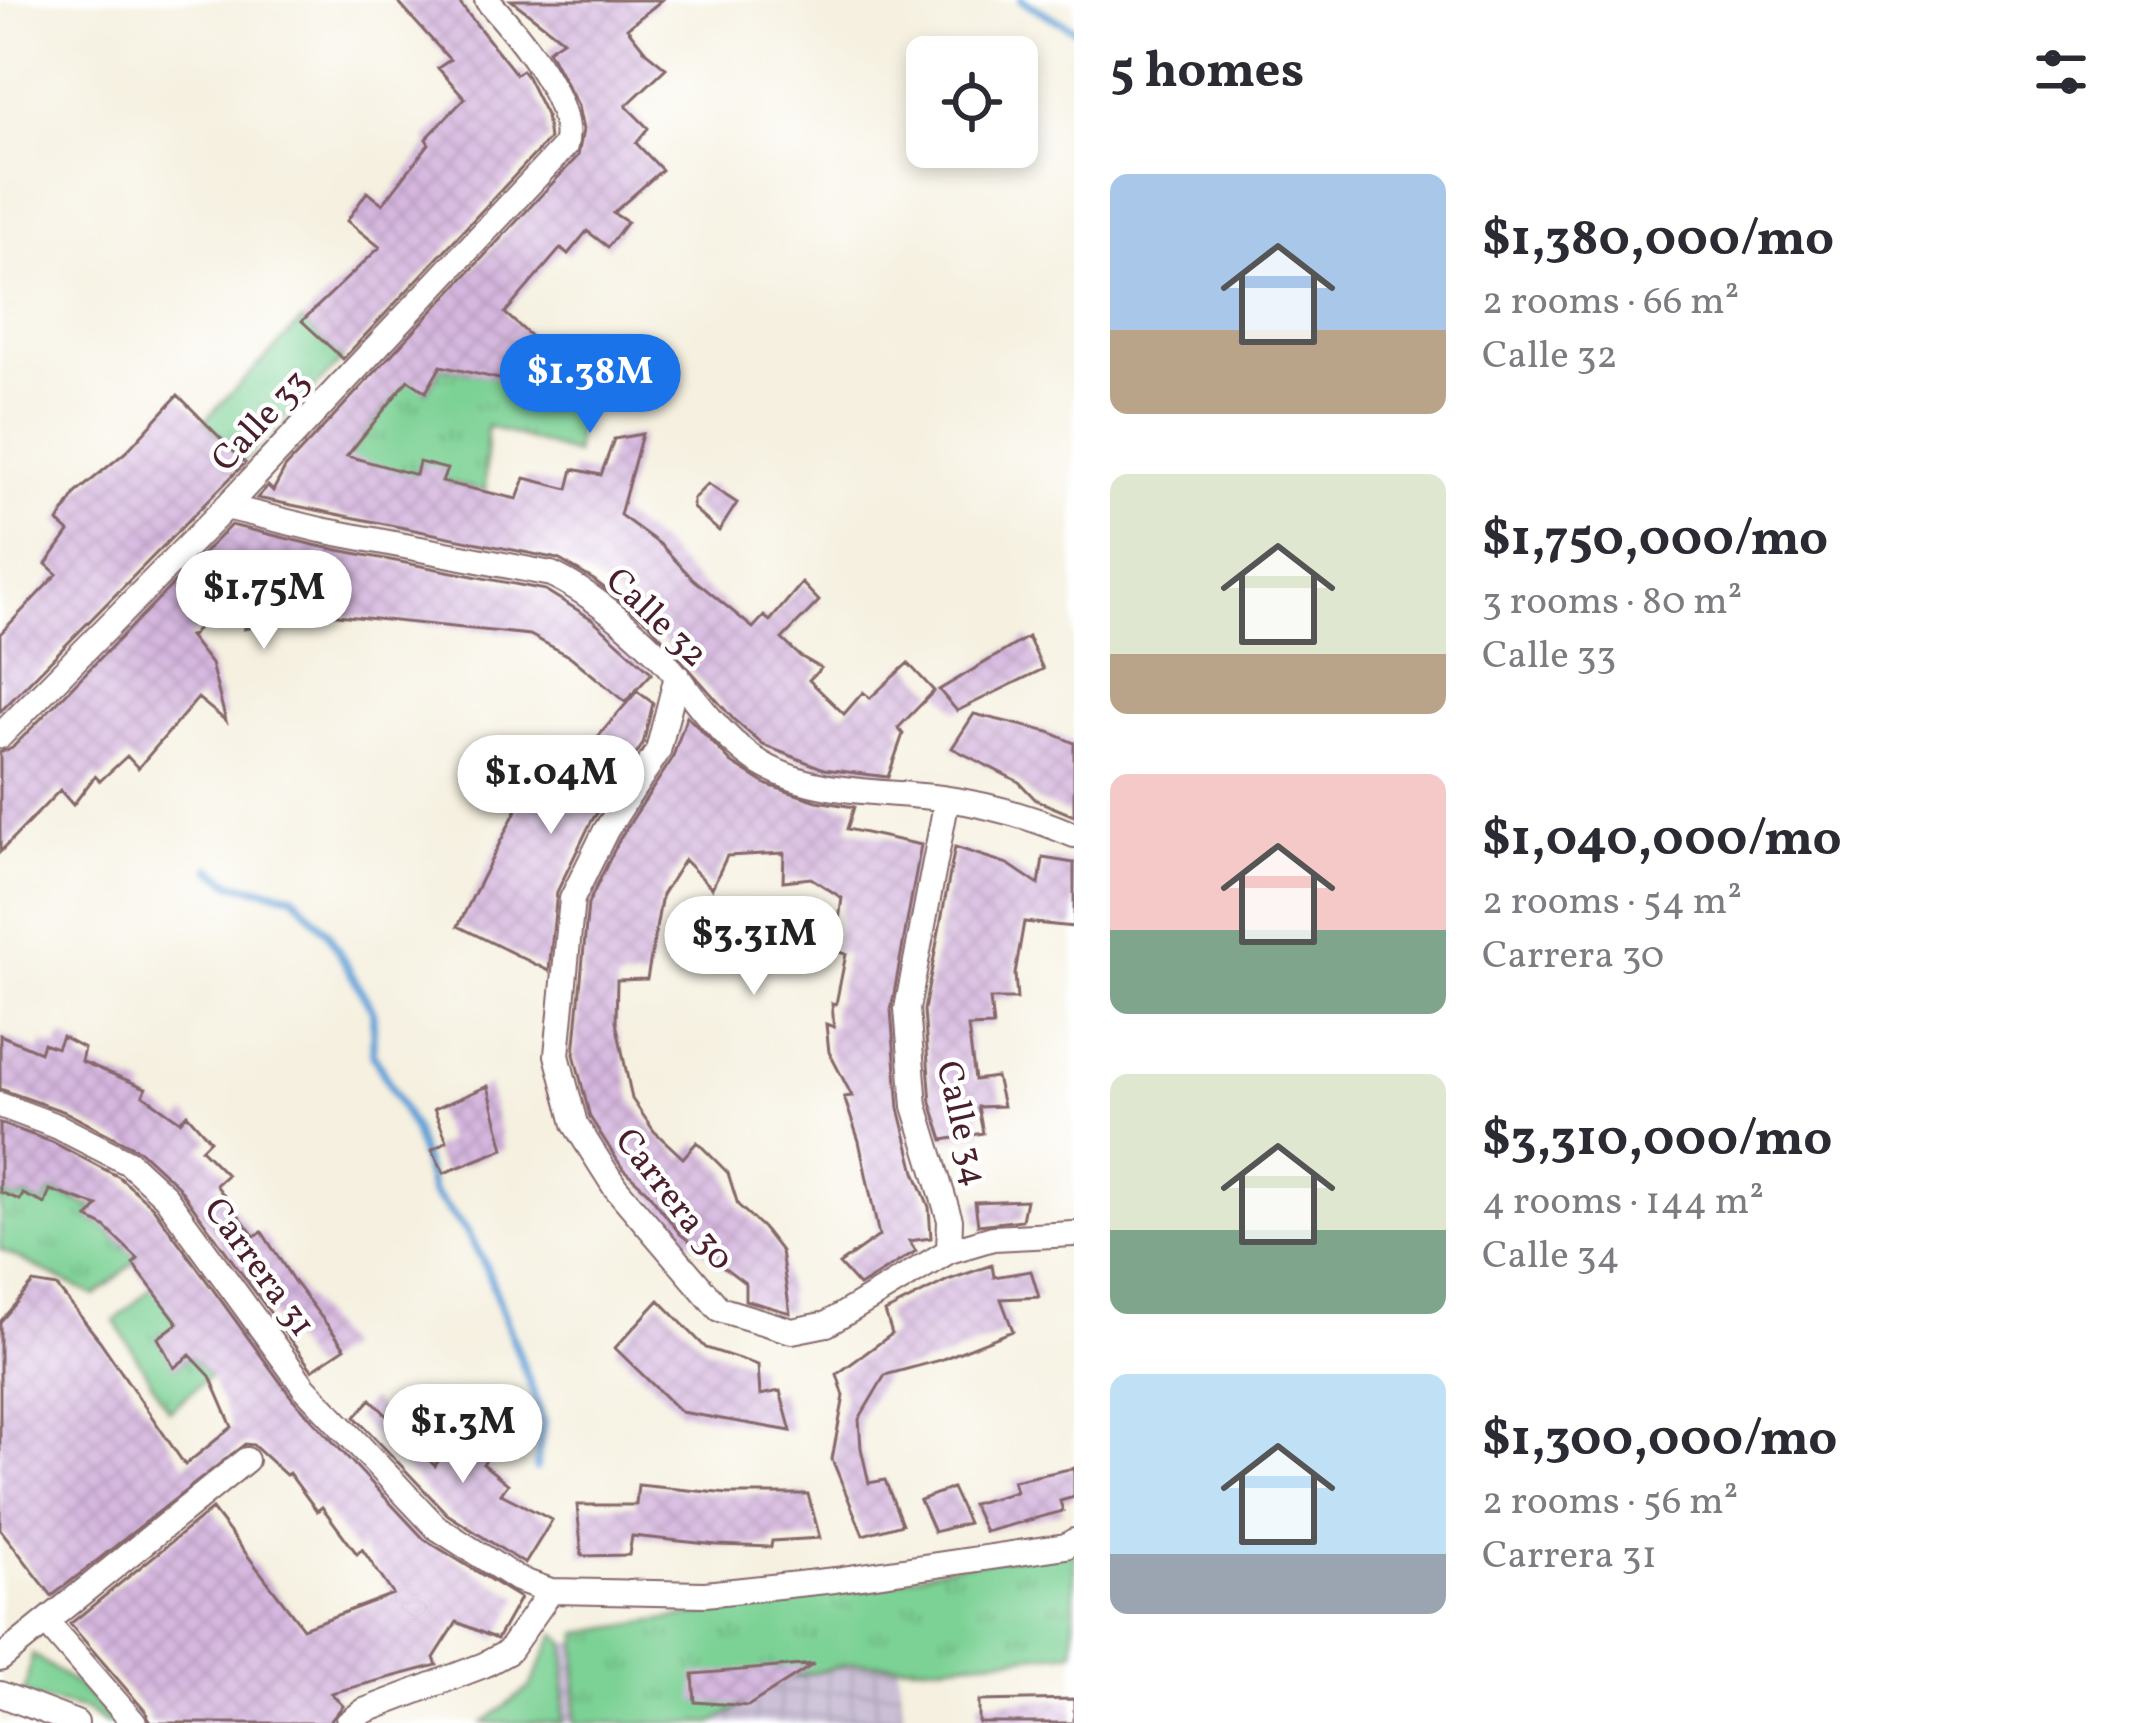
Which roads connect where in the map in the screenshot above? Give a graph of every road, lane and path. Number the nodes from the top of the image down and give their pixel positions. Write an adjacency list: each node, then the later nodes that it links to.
1 (487, 0): 2 (street, Calle 33)
2 (226, 507): 3 (street, Calle 32); 4 (street, Calle 33)
3 (677, 676): 5 (street, Calle 32); 9 (street, Carrera 30)
4 (0, 736)
5 (946, 799): 6 (street, Calle 32); 9 (street, Calle 34)
6 (1074, 835)
7 (0, 1105): 12 (street, Carrera 31)
8 (1074, 1234): 9 (street)
9 (949, 1250)
10 (246, 1460): 13 (street)
11 (1074, 1541): 12 (street)
12 (550, 1591): 18 (street)
13 (46, 1622): 14 (street); 17 (street)
14 (0, 1659)
15 (0, 1694): 16 (street)
16 (76, 1723)
17 (134, 1723)
18 (348, 1723)

